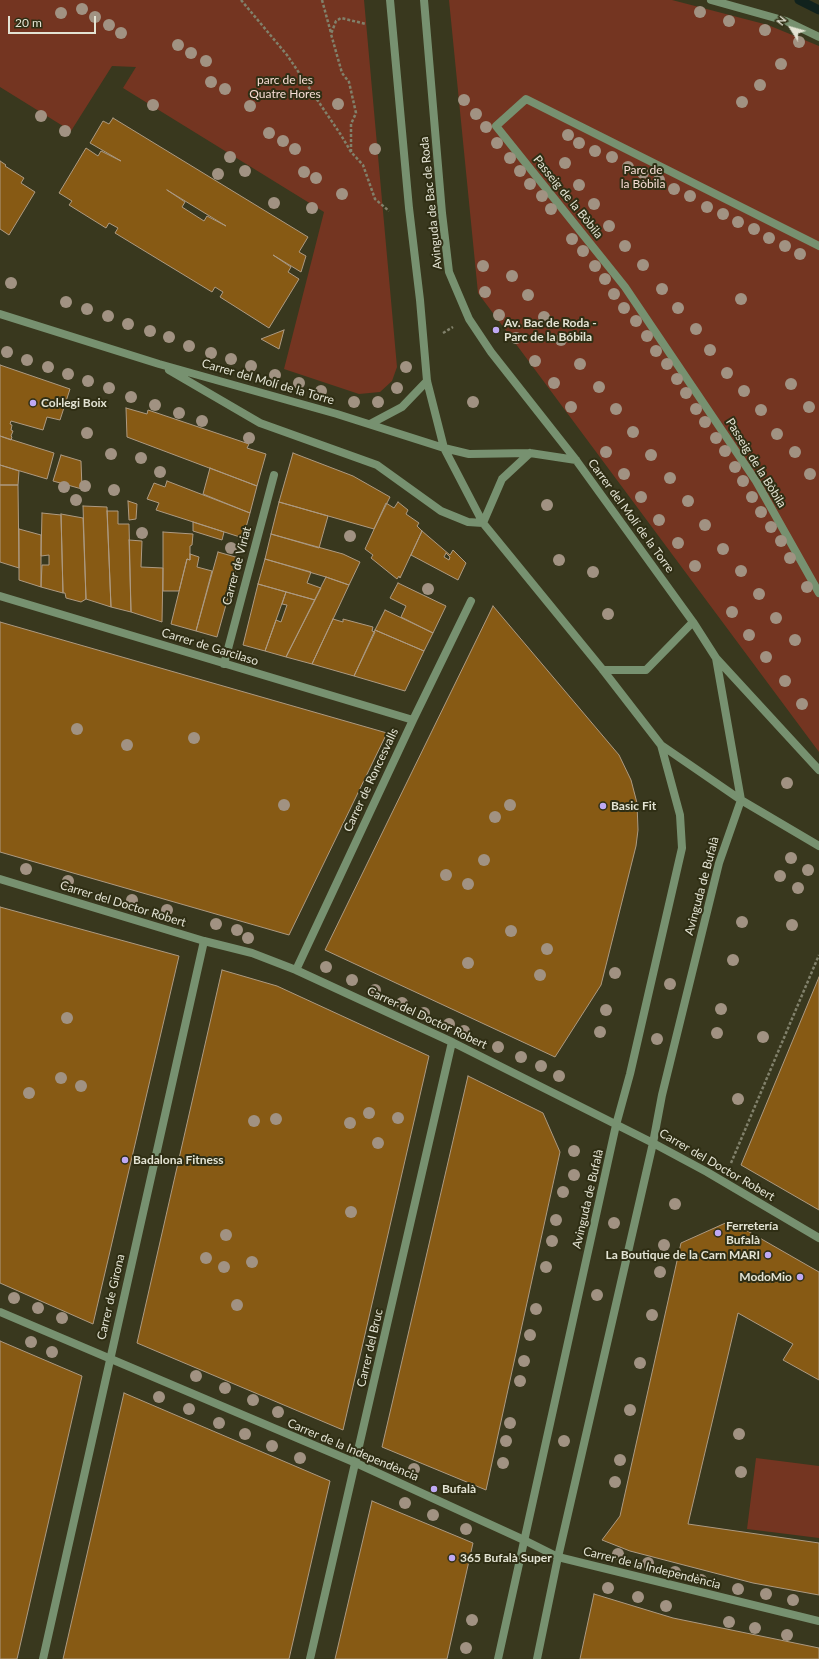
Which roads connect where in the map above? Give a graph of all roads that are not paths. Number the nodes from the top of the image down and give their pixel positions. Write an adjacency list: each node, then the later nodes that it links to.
1 (390, 0): 8 (street, Avinguda de Bac de Roda)
2 (424, 0): 12 (street, Avinguda de Bac de Roda)
3 (711, 0): 4 (street)
4 (819, 37)
5 (819, 246): 15 (street, Passeig de la Bòbila)
6 (0, 314): 7 (street, Carrer del Molí de la Torre)
7 (159, 364): 9 (street, Carrer del Molí de la Torre); 14 (street, Carrer del Molí de la Torre)
8 (427, 381): 9 (street); 10 (street, Avinguda de Bac de Roda)
9 (370, 424): 10 (street, Carrer del Molí de la Torre)
10 (444, 448): 11 (street, Carrer del Molí de la Torre); 14 (street)
11 (530, 453): 12 (street, Carrer del Molí de la Torre); 14 (street)
12 (576, 460): 18 (street, Carrer del Molí de la Torre)
13 (274, 475): 20 (street, Carrer de Viriat)
14 (483, 523): 21 (street)
15 (819, 593)
16 (0, 596): 20 (street, Carrer de Garcilaso)
17 (471, 601): 22 (street, Carrer de Roncesvalls)
18 (693, 622): 19 (street, Carrer del Molí de la Torre); 21 (street)
19 (716, 658): 24 (street, Carrer del Molí de la Torre); 25 (street, Carrer del Molí de la Torre)
20 (224, 664): 22 (street, Carrer de Garcilaso)
21 (603, 670): 23 (street)
22 (412, 720): 29 (street, Carrer de Roncesvalls)
23 (661, 745): 25 (street); 31 (street, Avinguda de Bufalà)
24 (819, 770)
25 (741, 800): 26 (street); 32 (street, Avinguda de Bufalà)
26 (819, 846)
27 (0, 879): 28 (street, Carrer del Doctor Robert)
28 (204, 941): 29 (street, Carrer del Doctor Robert); 35 (street, Carrer de Girona)
29 (296, 970): 30 (street, Carrer del Doctor Robert)
30 (452, 1042): 31 (street, Carrer del Doctor Robert); 36 (street, Carrer del Bruc)
31 (616, 1125): 32 (street, Carrer del Doctor Robert); 37 (street, Avinguda de Bufalà)
32 (653, 1143): 33 (street, Carrer del Doctor Robert); 38 (street, Avinguda de Bufalà)
33 (819, 1238)
34 (0, 1312): 35 (street, Carrer de la Independència)
35 (109, 1360): 36 (street, Carrer de la Independència); 40 (street, Carrer de Girona)
36 (356, 1463): 37 (street, Carrer de la Independència); 41 (street, Carrer del Bruc)
37 (524, 1540): 38 (street, Carrer de la Independència); 42 (street, Avinguda de Bufalà)
38 (558, 1557): 39 (street, Carrer de la Independència); 43 (street, Avinguda de Bufalà)
39 (819, 1621)
40 (43, 1659)
41 (310, 1659)
42 (498, 1659)
43 (537, 1659)

